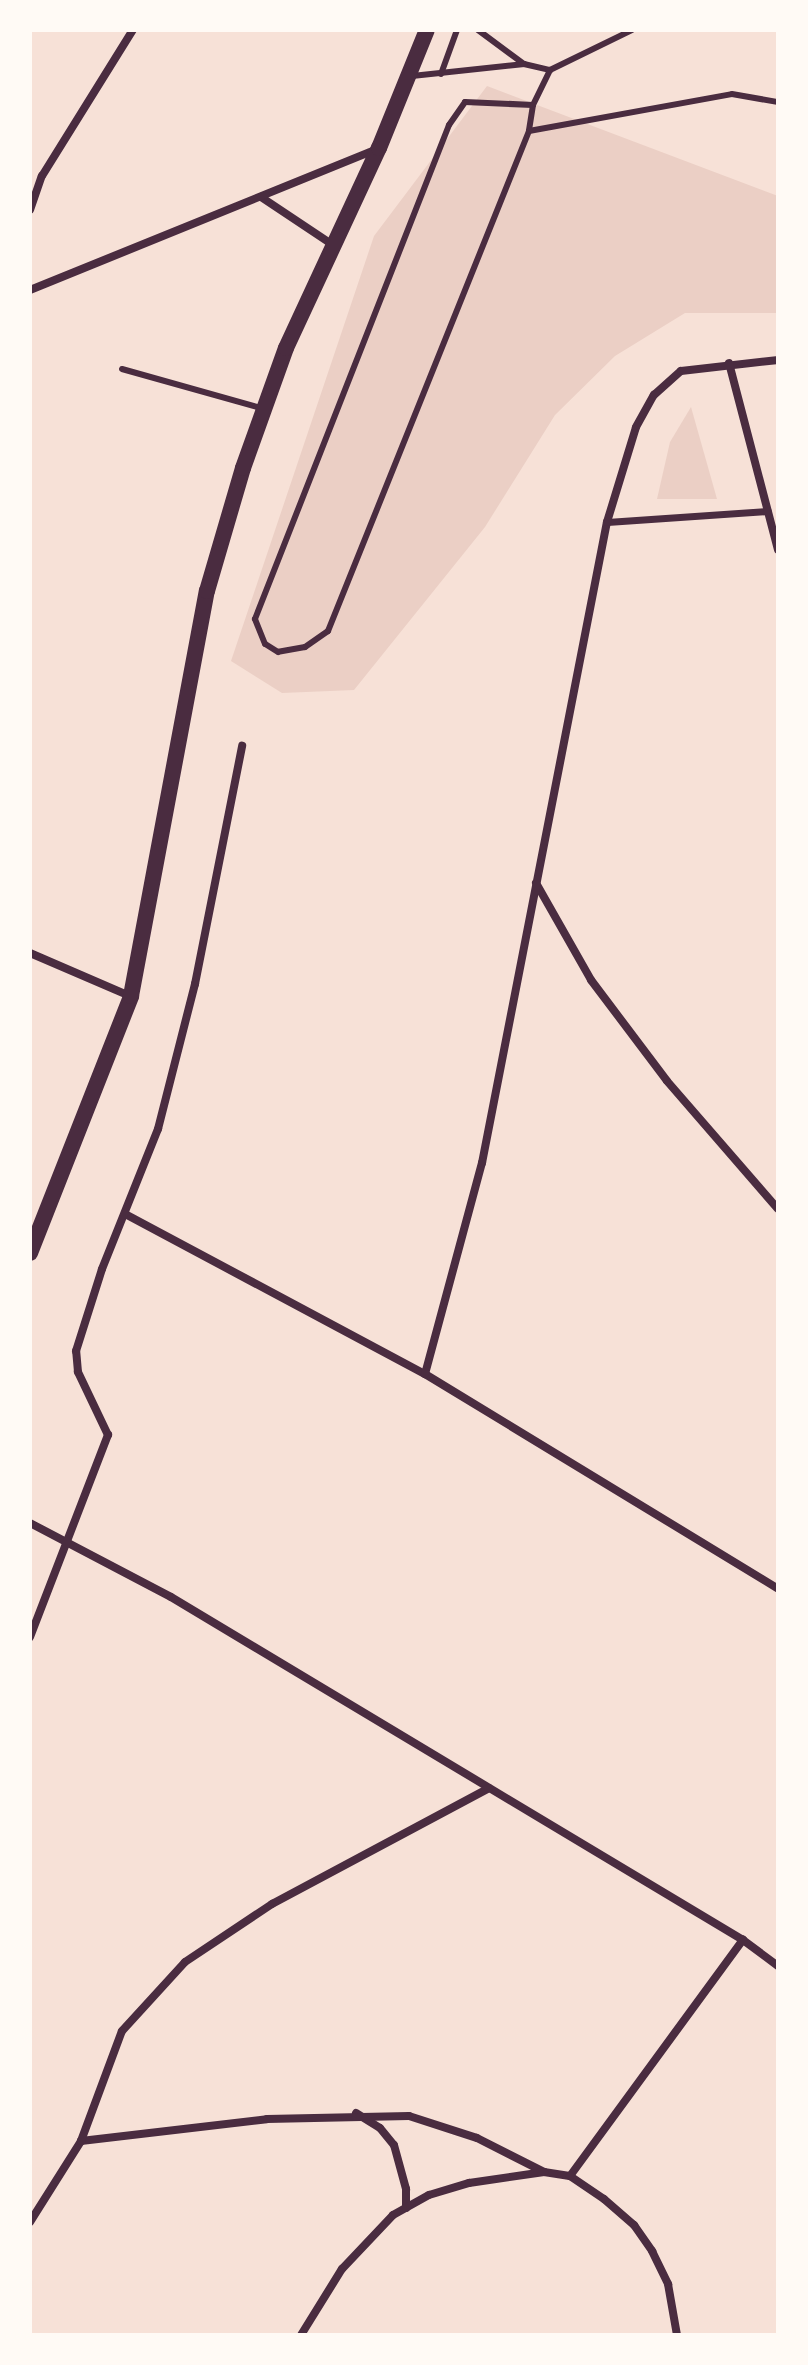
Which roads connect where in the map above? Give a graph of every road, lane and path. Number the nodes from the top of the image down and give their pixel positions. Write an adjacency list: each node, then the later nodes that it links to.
1 (133, 30): 15 (street)
2 (427, 30): 9 (main road)
3 (457, 30): 8 (lane)
4 (478, 30): 6 (lane)
5 (632, 30): 7 (lane)
6 (524, 64): 7 (lane); 8 (lane)
7 (550, 70): 11 (lane)
8 (441, 74): 9 (lane)
9 (408, 76): 13 (main road)
10 (778, 102): 12 (lane)
11 (533, 105): 12 (lane); 12 (lane)
12 (529, 131)
13 (379, 148): 14 (street); 16 (main road)
14 (261, 197): 16 (street); 17 (street)
15 (30, 210)
16 (334, 246): 21 (main road)
17 (30, 290)
18 (778, 360): 19 (street)
19 (729, 363): 22 (street); 23 (street)
20 (122, 369): 21 (lane)
21 (264, 409): 28 (main road)
22 (768, 511): 23 (street); 24 (street)
23 (607, 522): 26 (street)
24 (778, 550)
25 (242, 746): 30 (street)
26 (536, 883): 29 (street); 32 (street)
27 (30, 953): 28 (street)
28 (131, 996): 31 (main road)
29 (778, 1209)
30 (127, 1215): 32 (street); 34 (street)
31 (30, 1253)
32 (425, 1374): 35 (street)
33 (30, 1523): 34 (street)
34 (70, 1541): 36 (street); 37 (street)
35 (778, 1589)
36 (30, 1637)
37 (489, 1788): 38 (street); 41 (street)
38 (743, 1940): 39 (street); 43 (street)
39 (778, 1966)
40 (355, 2113): 41 (street); 42 (street); 44 (street)
41 (81, 2141): 45 (street)
42 (544, 2172): 43 (street); 44 (street)
43 (570, 2176): 47 (street)
44 (406, 2208): 46 (street)
45 (30, 2222)
46 (301, 2335)
47 (677, 2335)

